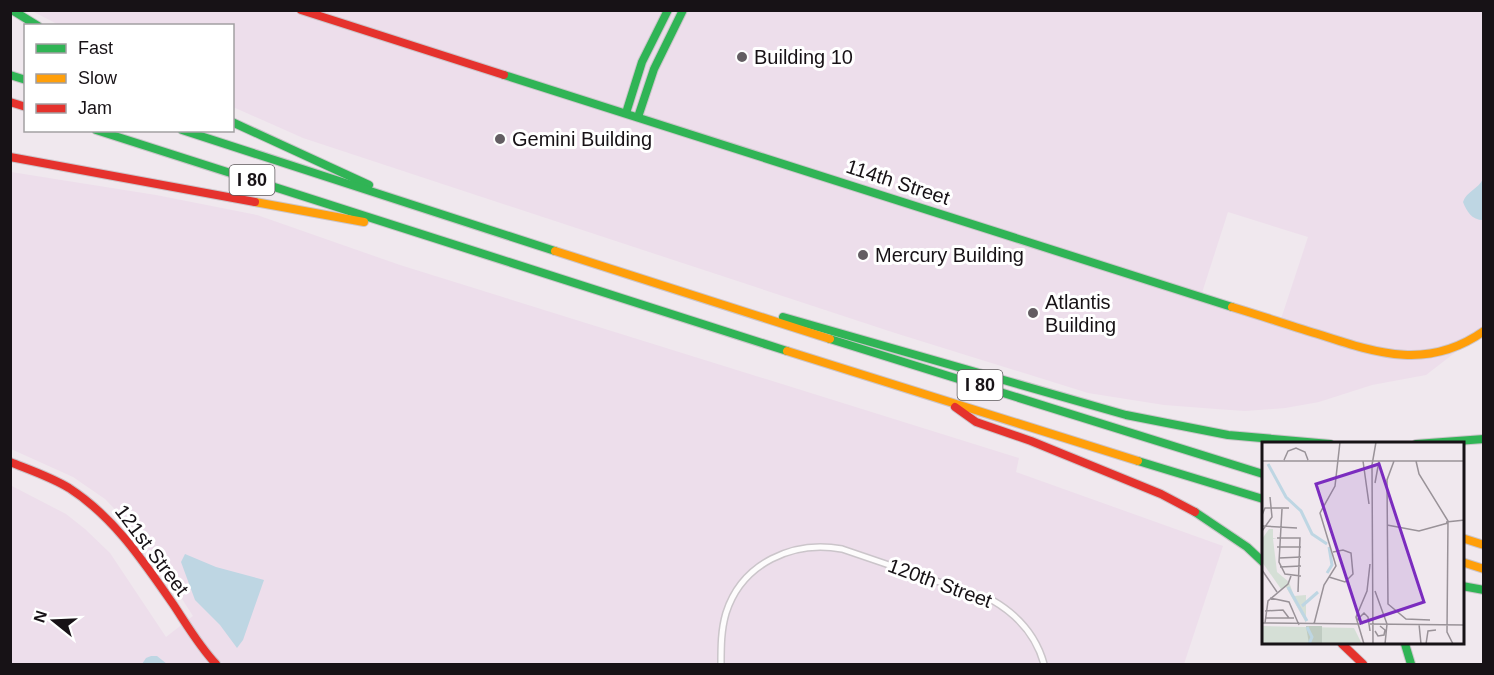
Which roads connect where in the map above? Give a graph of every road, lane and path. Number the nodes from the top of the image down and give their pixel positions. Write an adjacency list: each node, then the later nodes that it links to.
1 (12, 10): 5 (main road)
2 (301, 10): 6 (main road, 114th Street)
3 (668, 10): 6 (main road)
4 (683, 10): 7 (main road)
5 (35, 24)
6 (626, 113): 7 (main road, 114th Street)
7 (638, 117): 15 (main road, 114th Street)
8 (234, 123): 12 (main road)
9 (102, 132): 13 (main road, I 80)
10 (188, 132): 12 (main road, I 80)
11 (10, 157): 13 (main road)
12 (413, 206): 14 (main road, I 80)
13 (408, 230): 16 (main road, I 80)
14 (697, 297): 18 (main road); 21 (main road, I 80)
15 (1484, 331)
16 (947, 402): 22 (main road, I 80); 27 (main road)
17 (1484, 439): 19 (main road)
18 (1307, 442)
19 (1443, 442)
20 (10, 462): 34 (main road, 121st Street)
21 (1262, 474)
22 (1262, 499)
23 (1464, 532): 24 (main road)
24 (1484, 537)
25 (1464, 539): 26 (main road)
26 (1484, 545)
27 (1262, 561)
28 (1464, 563): 29 (main road)
29 (1484, 569)
30 (1464, 586): 31 (main road)
31 (1484, 590)
32 (1343, 645): 37 (main road)
33 (1405, 645): 38 (main road)
34 (216, 664)
35 (721, 664): 36 (street, 120th Street)
36 (1044, 664)
37 (1363, 664)
38 (1411, 664)

